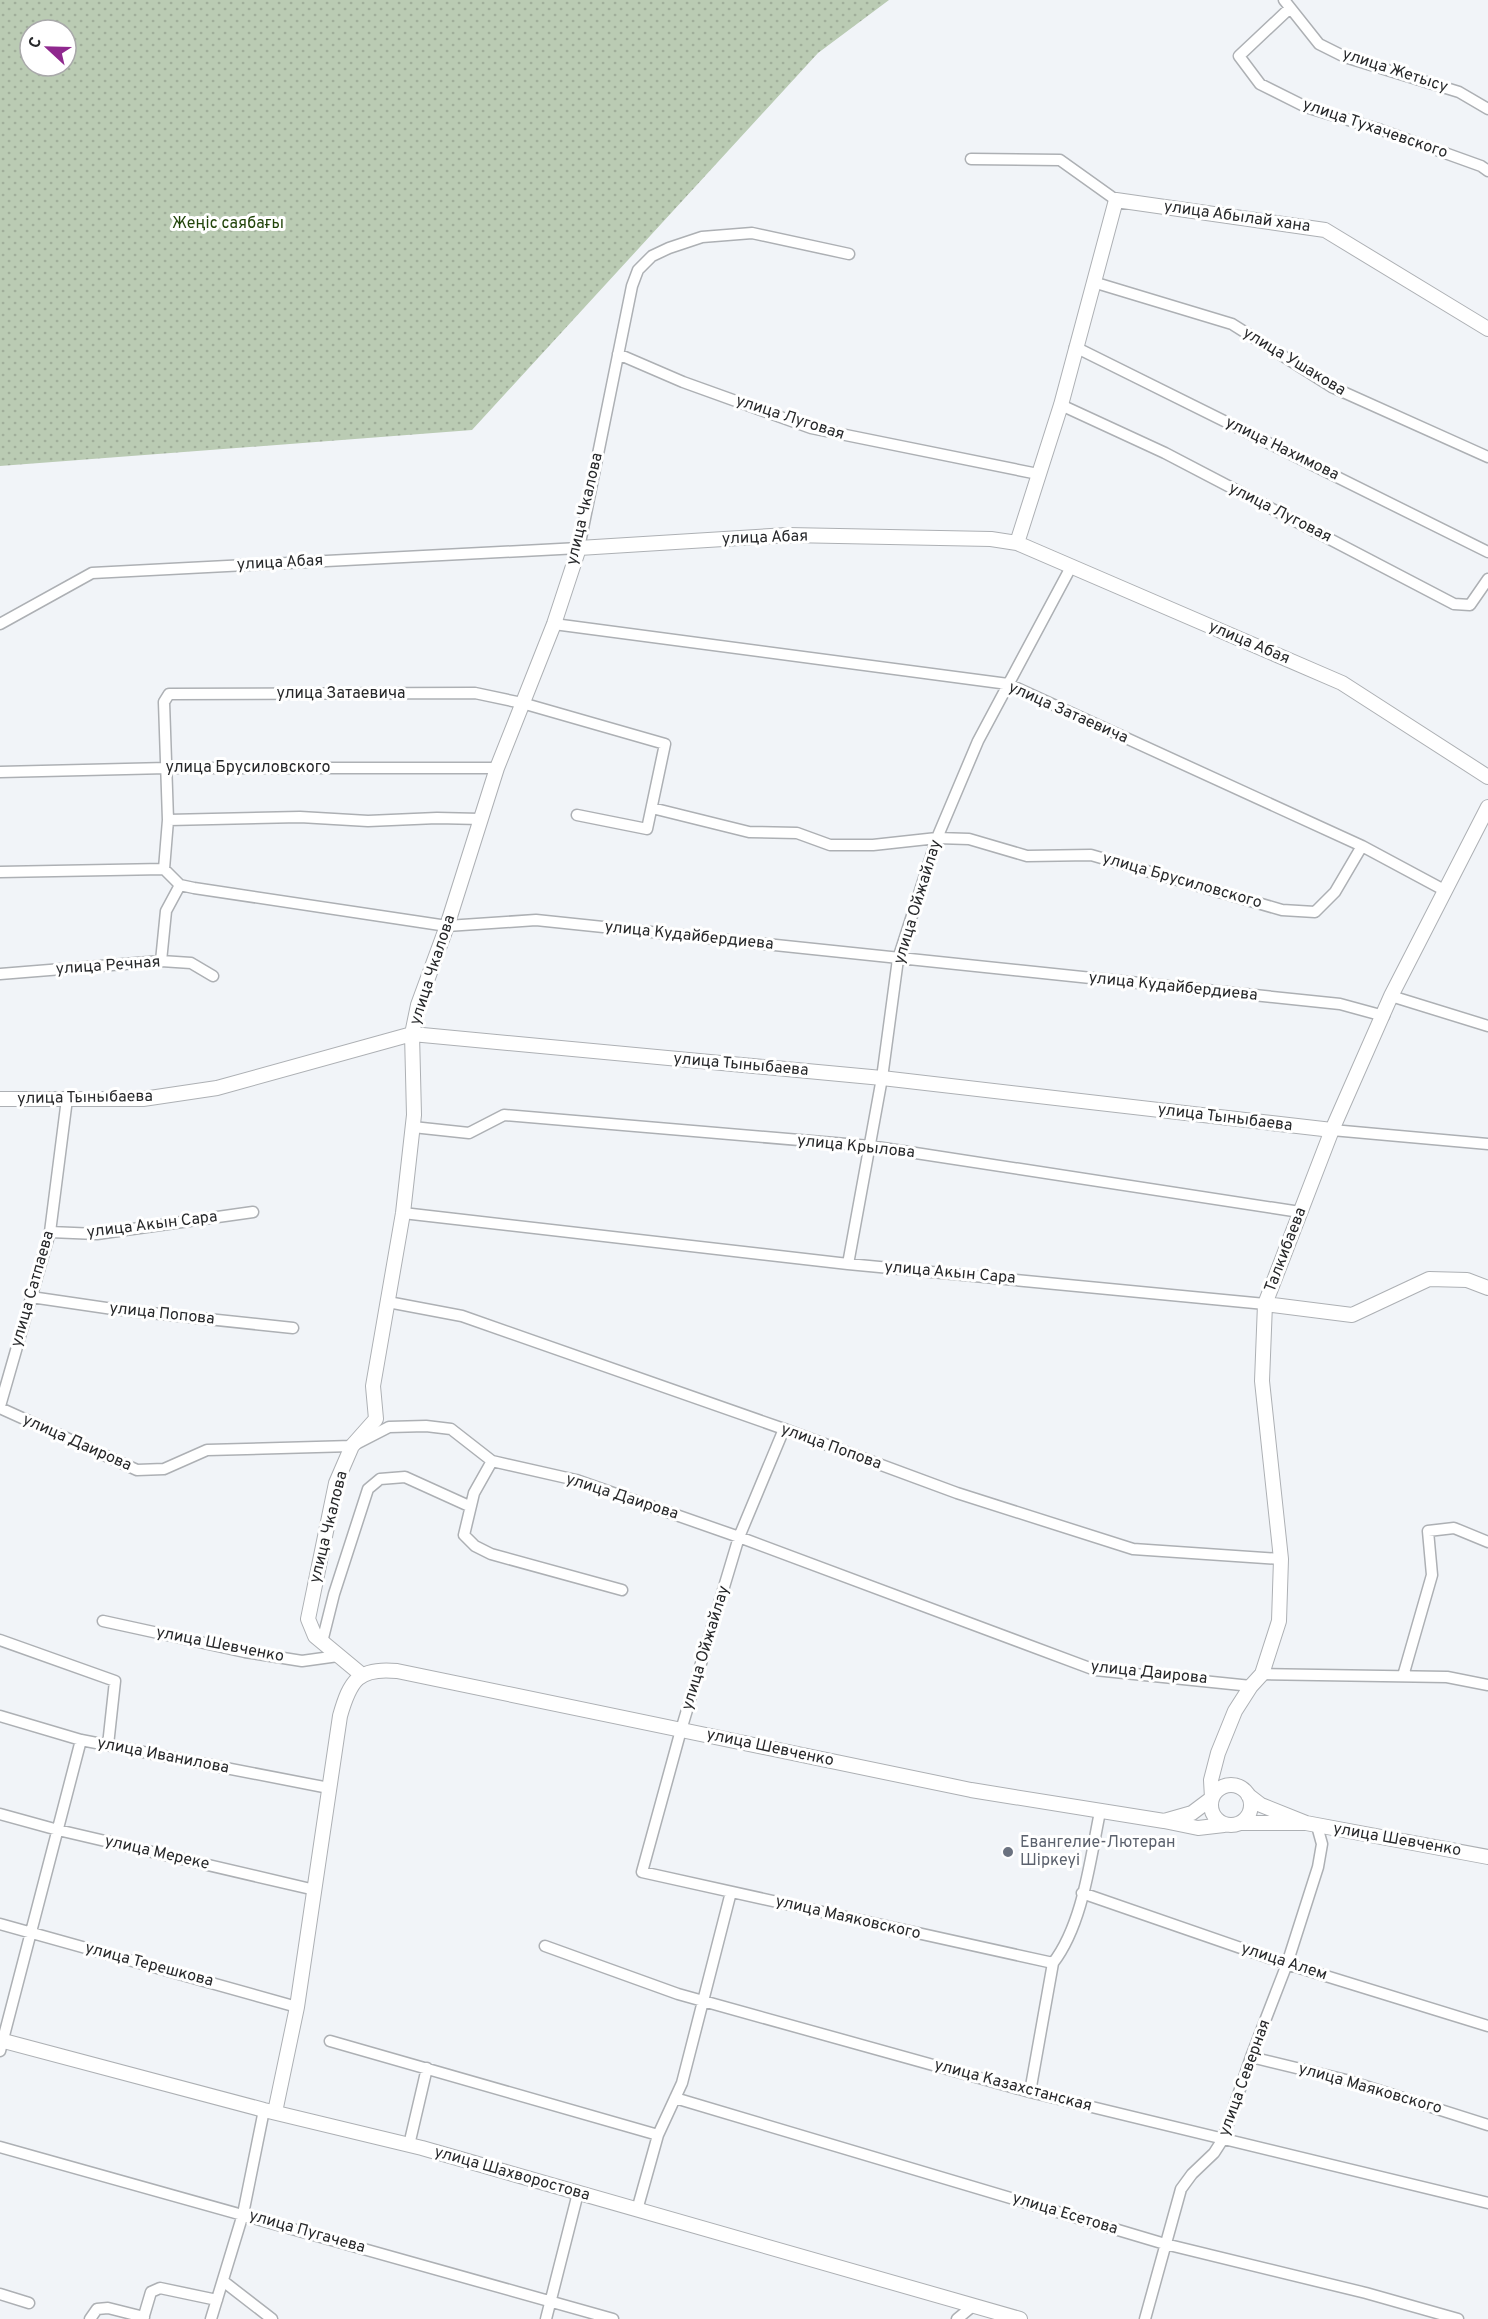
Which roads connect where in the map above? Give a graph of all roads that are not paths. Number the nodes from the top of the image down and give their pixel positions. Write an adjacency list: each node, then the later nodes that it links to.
1 (1287, 4): 2 (street, улица Жетысу); 4 (street, улица Тухачевского)
2 (1488, 109)
3 (971, 159): 5 (street, улица Абылай хана)
4 (1488, 171)
5 (1116, 200): 7 (street); 8 (street, улица Абылай хана)
6 (849, 254): 10 (street, улица Чкалова)
7 (1093, 282): 9 (street); 12 (street, улица Ушакова)
8 (1488, 329)
9 (1076, 347): 11 (street); 16 (street, улица Нахимова)
10 (618, 354): 13 (street, улица Луговая); 15 (street, улица Чкалова)
11 (1061, 405): 13 (street); 18 (street, улица Луговая)
12 (1488, 457)
13 (1038, 474): 14 (street)
14 (1017, 543): 15 (street, улица Абая); 17 (street, улица Абая)
15 (579, 548): 19 (street, улица Абая); 20 (street, улица Чкалова)
16 (1488, 552)
17 (1071, 567): 21 (street, улица Ойжайлау); 26 (street, улица Абая)
18 (1488, 579)
19 (0, 624)
20 (554, 624): 21 (street, улица Затаевича); 22 (street, улица Чкалова)
21 (1008, 684): 32 (street, улица Ойжайлау); 33 (street, улица Затаевича)
22 (522, 703): 23 (street, улица Затаевича); 24 (street, улица Чкалова); 28 (street)
23 (167, 768): 24 (street, улица Брусиловского); 25 (street, улица Брусиловского); 31 (street)
24 (497, 768): 30 (street, улица Чкалова)
25 (0, 772)
26 (1488, 777)
27 (1488, 807): 37 (street, Талкибаева)
28 (651, 808): 29 (street); 32 (street, улица Брусиловского)
29 (577, 815)
30 (481, 819): 31 (street); 38 (street, улица Чкалова)
31 (168, 820): 34 (street)
32 (937, 838): 33 (street, улица Брусиловского); 39 (street, улица Ойжайлау)
33 (1362, 846): 37 (street, улица Затаевича)
34 (164, 869): 35 (street); 36 (street)
35 (0, 872)
36 (180, 885): 38 (street, улица Кудайбердиева); 40 (street)
37 (1444, 890): 43 (street, Талкибаева)
38 (447, 926): 39 (street, улица Кудайбердиева); 46 (street, улица Чкалова)
39 (898, 959): 44 (street, улица Кудайбердиева); 47 (street, улица Ойжайлау)
40 (161, 961): 41 (street, улица Речная); 42 (street, улица Речная)
41 (0, 974)
42 (213, 976)
43 (1391, 996): 44 (street, Талкибаева); 45 (street)
44 (1384, 1016): 51 (street, Талкибаева)
45 (1488, 1026)
46 (412, 1035): 47 (street, улица Тыныбаева); 49 (street, улица Тыныбаева); 50 (street, улица Чкалова)
47 (882, 1078): 51 (street, улица Тыныбаева); 53 (street, улица Ойжайлау)
48 (0, 1099): 49 (street, улица Тыныбаева)
49 (67, 1099): 57 (street, улица Сатпаева)
50 (413, 1127): 53 (street, улица Крылова); 56 (street, улица Чкалова)
51 (1332, 1130): 52 (street, улица Тыныбаева); 55 (street, Талкибаева)
52 (1488, 1144)
53 (870, 1146): 55 (street, улица Крылова); 58 (street, улица Ойжайлау)
54 (253, 1212): 57 (street, улица Акын Сара)
55 (1300, 1212): 62 (street, Талкибаева)
56 (402, 1213): 58 (street, улица Акын Сара); 61 (street, улица Чкалова)
57 (50, 1232): 60 (street, улица Сатпаева)
58 (848, 1264): 62 (street, улица Акын Сара)
59 (1488, 1288): 62 (street, улица Акын Сара)
60 (32, 1297): 63 (street, улица Попова); 64 (street, улица Сатпаева)
61 (388, 1302): 65 (street, улица Попова); 66 (street, улица Чкалова)
62 (1265, 1304): 71 (street, Талкибаева)
63 (292, 1328)
64 (0, 1407): 66 (street, улица Даирова)
65 (784, 1429): 69 (street, улица Ойжайлау); 71 (street, улица Попова)
66 (352, 1446): 67 (street, улица Даирова); 75 (street, улица Чкалова)
67 (492, 1461): 68 (street); 69 (street, улица Даирова)
68 (469, 1506): 72 (street); 75 (street)
69 (740, 1537): 81 (street, улица Даирова); 83 (street, улица Ойжайлау)
70 (1488, 1542): 79 (street)
71 (1281, 1559): 77 (street, Талкибаева)
72 (622, 1590)
73 (103, 1621): 76 (street, улица Шевченко)
74 (0, 1640): 85 (street)
75 (322, 1642): 76 (street, улица Чкалова)
76 (338, 1656): 78 (street, улица Чкалова)
77 (1262, 1674): 79 (street); 81 (street, Талкибаева)
78 (362, 1675): 83 (street, улица Шевченко); 88 (street)
79 (1403, 1676): 80 (street)
80 (1488, 1685)
81 (1251, 1686): 86 (street, Талкибаева)
82 (0, 1716): 84 (street, улица Иванилова)
83 (681, 1730): 91 (street, улица Шевченко); 99 (street, улица Ойжайлау)
84 (81, 1740): 85 (street, улица Иванилова); 97 (street)
85 (108, 1745): 88 (street, улица Иванилова)
86 (1218, 1753): 87 (street); 90 (street, Талкибаева)
87 (1236, 1786): 89 (street); 90 (street)
88 (329, 1788): 100 (street)
89 (1248, 1795): 94 (street); 96 (street)
90 (1212, 1798): 93 (street); 95 (street)
91 (1100, 1812): 93 (street, улица Шевченко); 102 (street)
92 (0, 1814): 97 (street, улица Мереке)
93 (1164, 1821): 95 (street, улица Шевченко)
94 (1241, 1823): 95 (street); 96 (street)
95 (1224, 1825)
96 (1312, 1825): 98 (street, улица Шевченко); 107 (street, улица Северная)
97 (58, 1830): 100 (street, улица Мереке); 104 (street)
98 (1488, 1857)
99 (642, 1872): 101 (street, улица Маяковского)
100 (315, 1890): 109 (street)
101 (731, 1892): 106 (street, улица Маяковского); 108 (street)
102 (1082, 1893): 106 (street); 107 (street, улица Алем)
103 (0, 1924): 104 (street, улица Терешкова)
104 (30, 1932): 109 (street, улица Терешкова); 112 (street)
105 (545, 1946): 108 (street, улица Казахстанская)
106 (1053, 1964): 115 (street)
107 (1287, 1964): 110 (street, улица Алем); 113 (street, улица Северная)
108 (703, 2001): 115 (street, улица Казахстанская); 116 (street)
109 (297, 2007): 117 (street)
110 (1488, 2026)
111 (330, 2041): 114 (street)
112 (1, 2044): 117 (street, улица Шахворостова)
113 (1251, 2057): 118 (street, улица Маяковского); 120 (street, улица Северная)
114 (427, 2068): 119 (street); 121 (street)
115 (1030, 2092): 120 (street, улица Казахстанская)
116 (675, 2098): 119 (street); 127 (street, улица Есетова)
117 (270, 2111): 121 (street, улица Шахворостова); 126 (street)
118 (1488, 2125)
119 (658, 2135): 125 (street)
120 (1223, 2139): 124 (street, улица Казахстанская); 127 (street, улица Северная)
121 (409, 2145): 123 (street, улица Шахворостова)
122 (0, 2147): 126 (street, улица Пугачева)
123 (579, 2193): 125 (street, улица Шахворостова); 131 (street)
124 (1488, 2203)
125 (637, 2210): 133 (street, улица Шахворостова)
126 (243, 2214): 128 (street); 131 (street, улица Пугачева)
127 (1165, 2244): 142 (street, улица Северная); 143 (street, улица Есетова)
128 (223, 2281): 130 (street); 137 (street)
129 (0, 2294): 132 (street)
130 (217, 2300): 134 (street); 136 (street)
131 (550, 2301): 138 (street); 139 (street, улица Пугачева)
132 (29, 2303)
133 (974, 2305): 140 (street); 141 (street, улица Шахворостова)
134 (144, 2318): 135 (street)
135 (90, 2319)
136 (211, 2319)
137 (272, 2319)
138 (546, 2319)
139 (613, 2319)
140 (957, 2319)
141 (1020, 2319)
142 (1145, 2319)
143 (1458, 2319)

